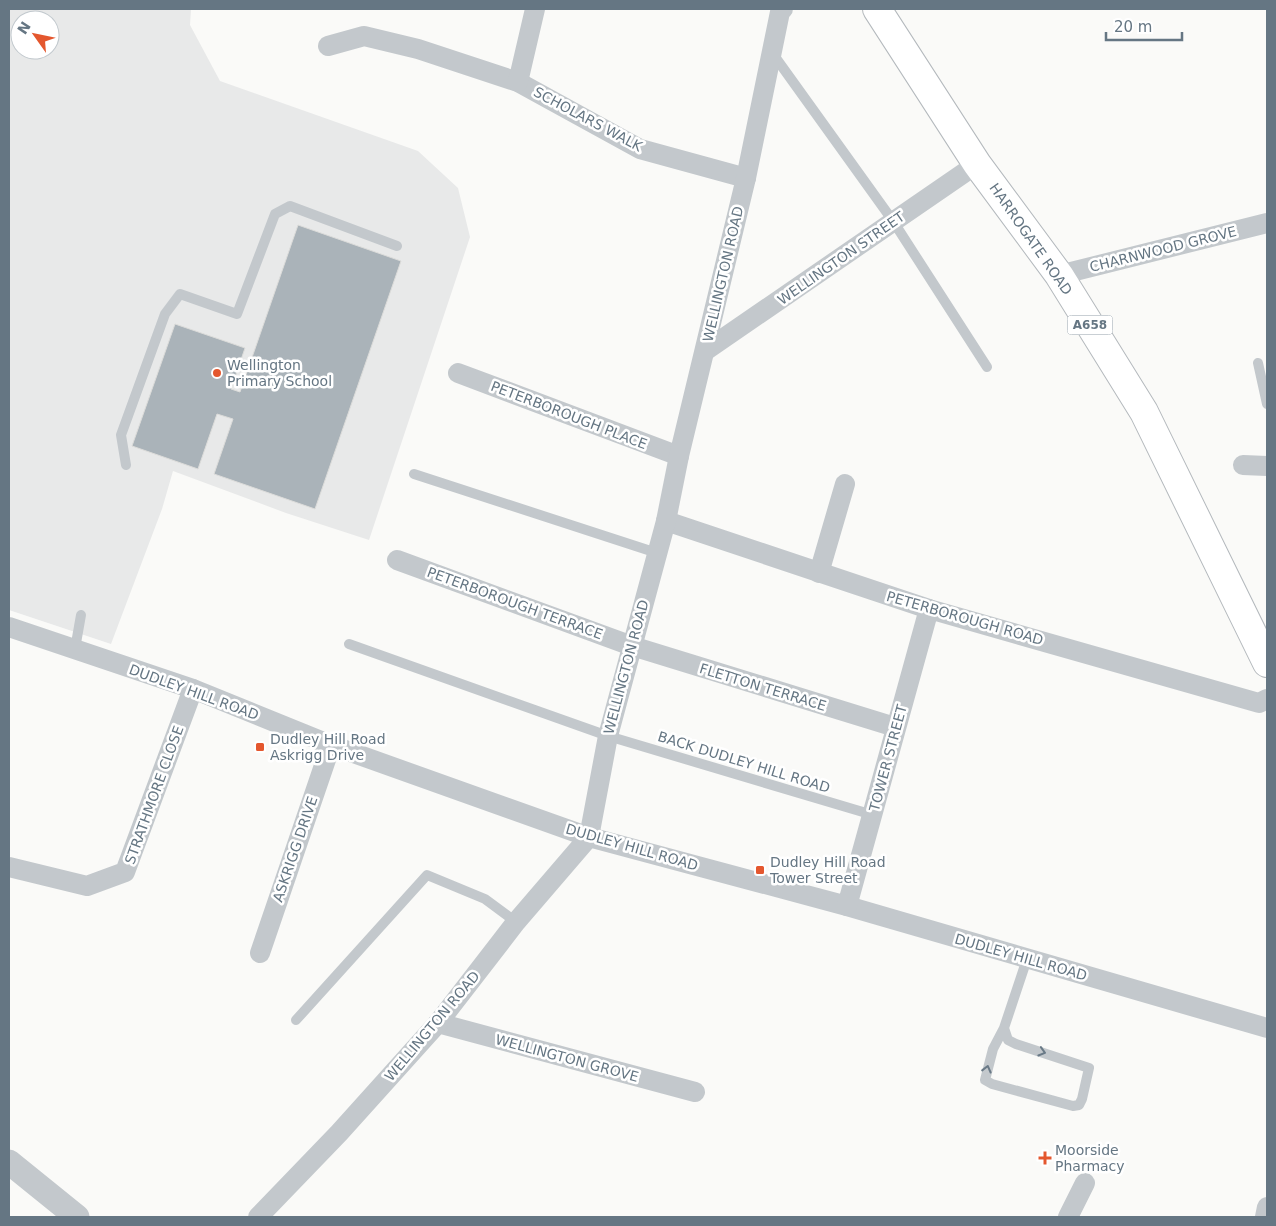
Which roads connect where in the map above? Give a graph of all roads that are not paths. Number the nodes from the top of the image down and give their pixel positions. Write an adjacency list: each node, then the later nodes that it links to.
1 (535, 9): 6 (street, SCHOLARS WALK)
2 (783, 9): 5 (street, WELLINGTON ROAD)
3 (877, 9): 7 (highway, HARROGATE ROAD / A658)
4 (328, 46): 6 (street, SCHOLARS WALK)
5 (771, 52): 8 (street, WELLINGTON ROAD); 9 (lane)
6 (518, 82): 8 (street, SCHOLARS WALK)
7 (977, 164): 9 (street, WELLINGTON STREET); 12 (highway, HARROGATE ROAD / A658)
8 (746, 178): 13 (street, WELLINGTON ROAD)
9 (894, 221): 13 (street, WELLINGTON STREET); 15 (lane)
10 (1267, 223): 12 (street, CHARNWOOD GROVE)
11 (397, 246): 19 (lane)
12 (1059, 275): 34 (highway, HARROGATE ROAD / A658)
13 (705, 352): 18 (street, WELLINGTON ROAD)
14 (1258, 363): 17 (lane)
15 (987, 367)
16 (458, 373): 18 (street, PETERBOROUGH PLACE)
17 (1267, 404)
18 (679, 456): 24 (street, WELLINGTON ROAD)
19 (126, 465)
20 (1243, 465): 21 (street)
21 (1267, 466)
22 (414, 474): 25 (lane)
23 (845, 484): 27 (street)
24 (666, 520): 25 (street, WELLINGTON ROAD); 27 (street, PETERBOROUGH ROAD)
25 (657, 553): 32 (street, WELLINGTON ROAD)
26 (397, 560): 32 (street, PETERBOROUGH TERRACE)
27 (819, 573): 28 (street, PETERBOROUGH ROAD)
28 (929, 609): 36 (street, PETERBOROUGH ROAD); 37 (street, TOWER STREET)
29 (81, 615): 33 (lane)
30 (9, 627): 33 (street, DUDLEY HILL ROAD)
31 (350, 644): 38 (lane, BACK DUDLEY HILL ROAD)
32 (632, 646): 37 (street, FLETTON TERRACE); 38 (street, WELLINGTON ROAD)
33 (75, 649): 35 (street, DUDLEY HILL ROAD)
34 (1267, 663)
35 (193, 689): 39 (street, DUDLEY HILL ROAD); 42 (street, STRATHMORE CLOSE)
36 (1267, 699)
37 (895, 727): 40 (street, TOWER STREET)
38 (608, 736): 40 (lane, BACK DUDLEY HILL ROAD); 41 (street, WELLINGTON ROAD)
39 (331, 745): 41 (street, DUDLEY HILL ROAD); 45 (street, ASKRIGG DRIVE)
40 (873, 815): 43 (street, TOWER STREET)
41 (589, 836): 43 (street, DUDLEY HILL ROAD); 44 (street, WELLINGTON ROAD)
42 (9, 867)
43 (847, 906): 46 (street, DUDLEY HILL ROAD)
44 (516, 922): 47 (lane); 48 (street, WELLINGTON ROAD)
45 (260, 953)
46 (1027, 959): 49 (lane); 50 (street, DUDLEY HILL ROAD)
47 (296, 1020)
48 (438, 1023): 51 (street, WELLINGTON GROVE); 56 (street, WELLINGTON ROAD)
49 (1004, 1028): 49 (lane, one-way to 49)
50 (1267, 1028)
51 (695, 1092)
52 (9, 1162): 55 (street)
53 (1085, 1183): 57 (street)
54 (1267, 1207): 58 (street)
55 (77, 1217)
56 (258, 1217)
57 (1068, 1217)
58 (1265, 1217)

